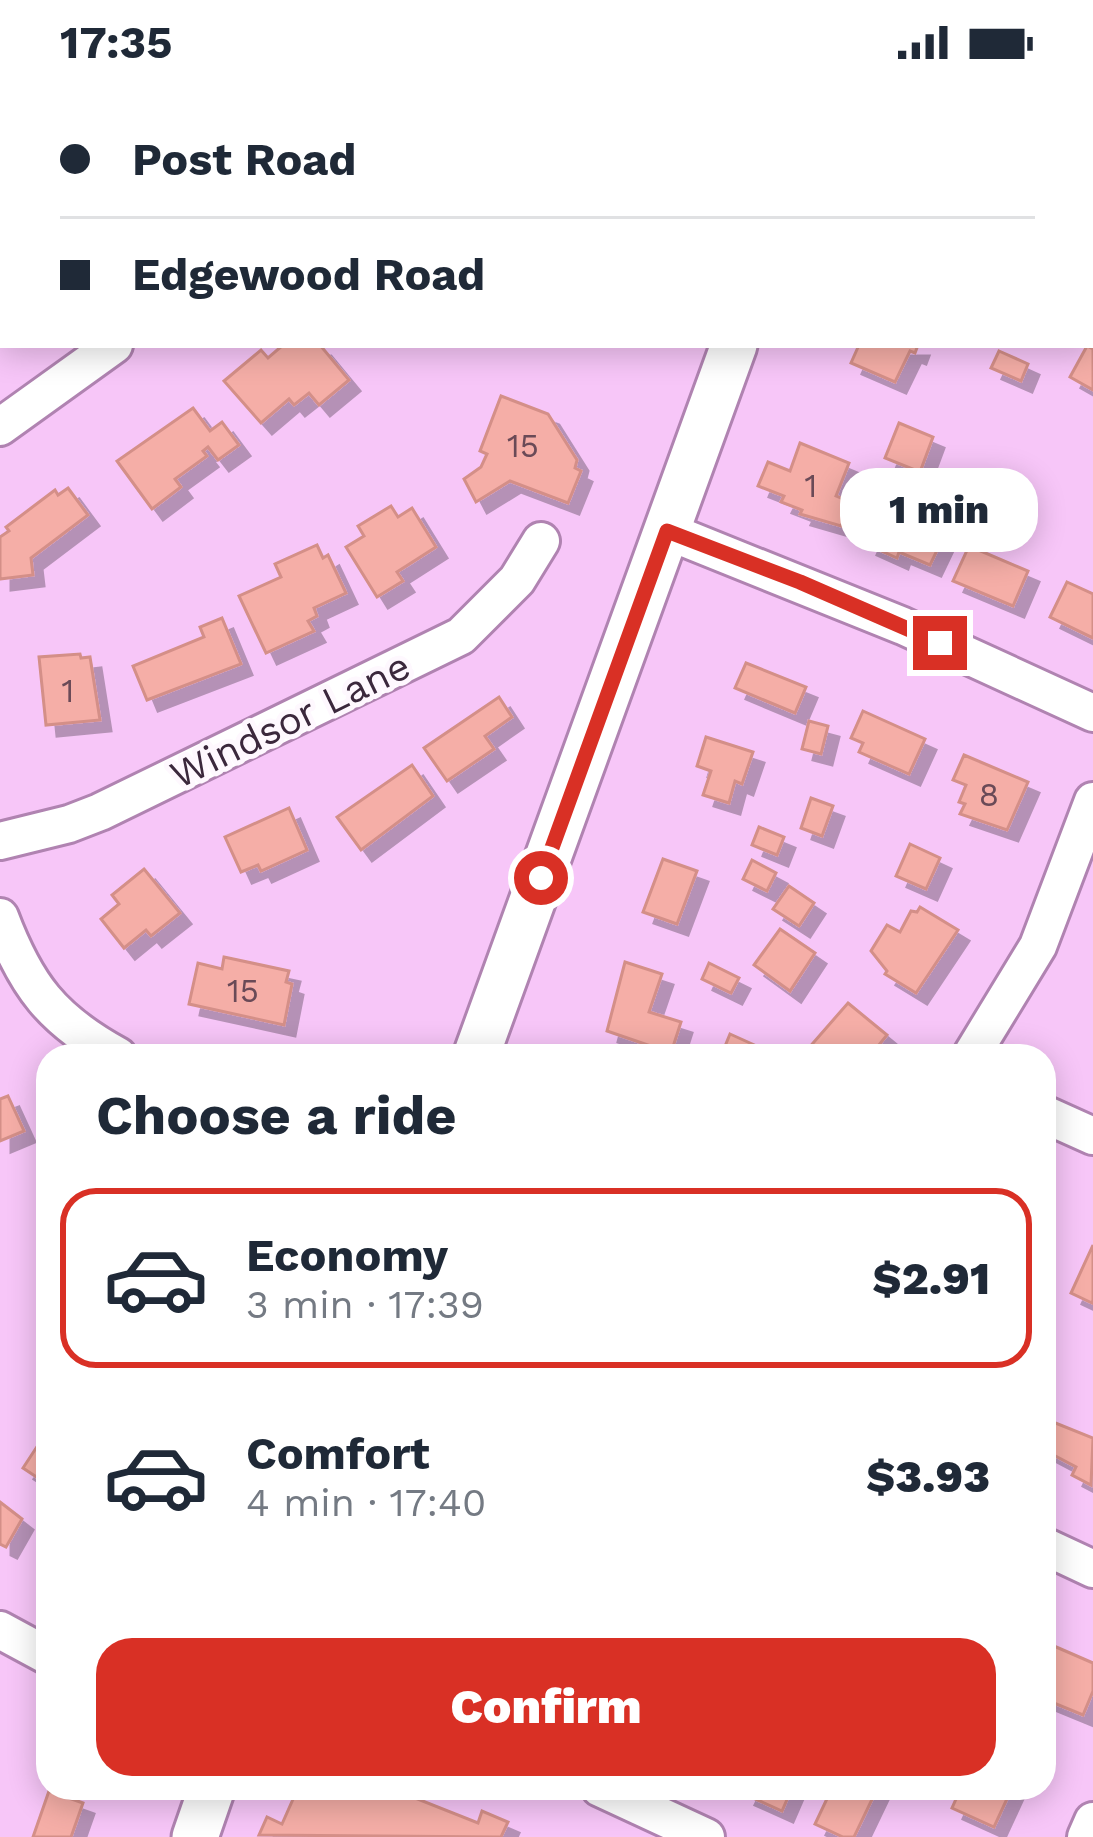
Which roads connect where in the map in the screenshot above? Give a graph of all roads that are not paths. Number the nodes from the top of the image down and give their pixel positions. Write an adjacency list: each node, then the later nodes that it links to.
1 (110, 348): 3 (street)
2 (733, 348): 4 (main road)
3 (0, 427)
4 (667, 531): 6 (street); 11 (main road)
5 (542, 541): 8 (street, Windsor Lane)
6 (1093, 713)
7 (1093, 802): 12 (street)
8 (0, 841)
9 (0, 917): 10 (street)
10 (101, 1044)
11 (480, 1044)
12 (978, 1044)
13 (1056, 1119): 14 (street)
14 (1093, 1136)
15 (1056, 1552): 16 (street)
16 (1093, 1569)
17 (0, 1630): 18 (street)
18 (36, 1650)
19 (208, 1800): 23 (main road)
20 (624, 1800): 22 (street)
21 (1093, 1821): 24 (street)
22 (687, 1833)
23 (194, 1837)
24 (1086, 1837)

